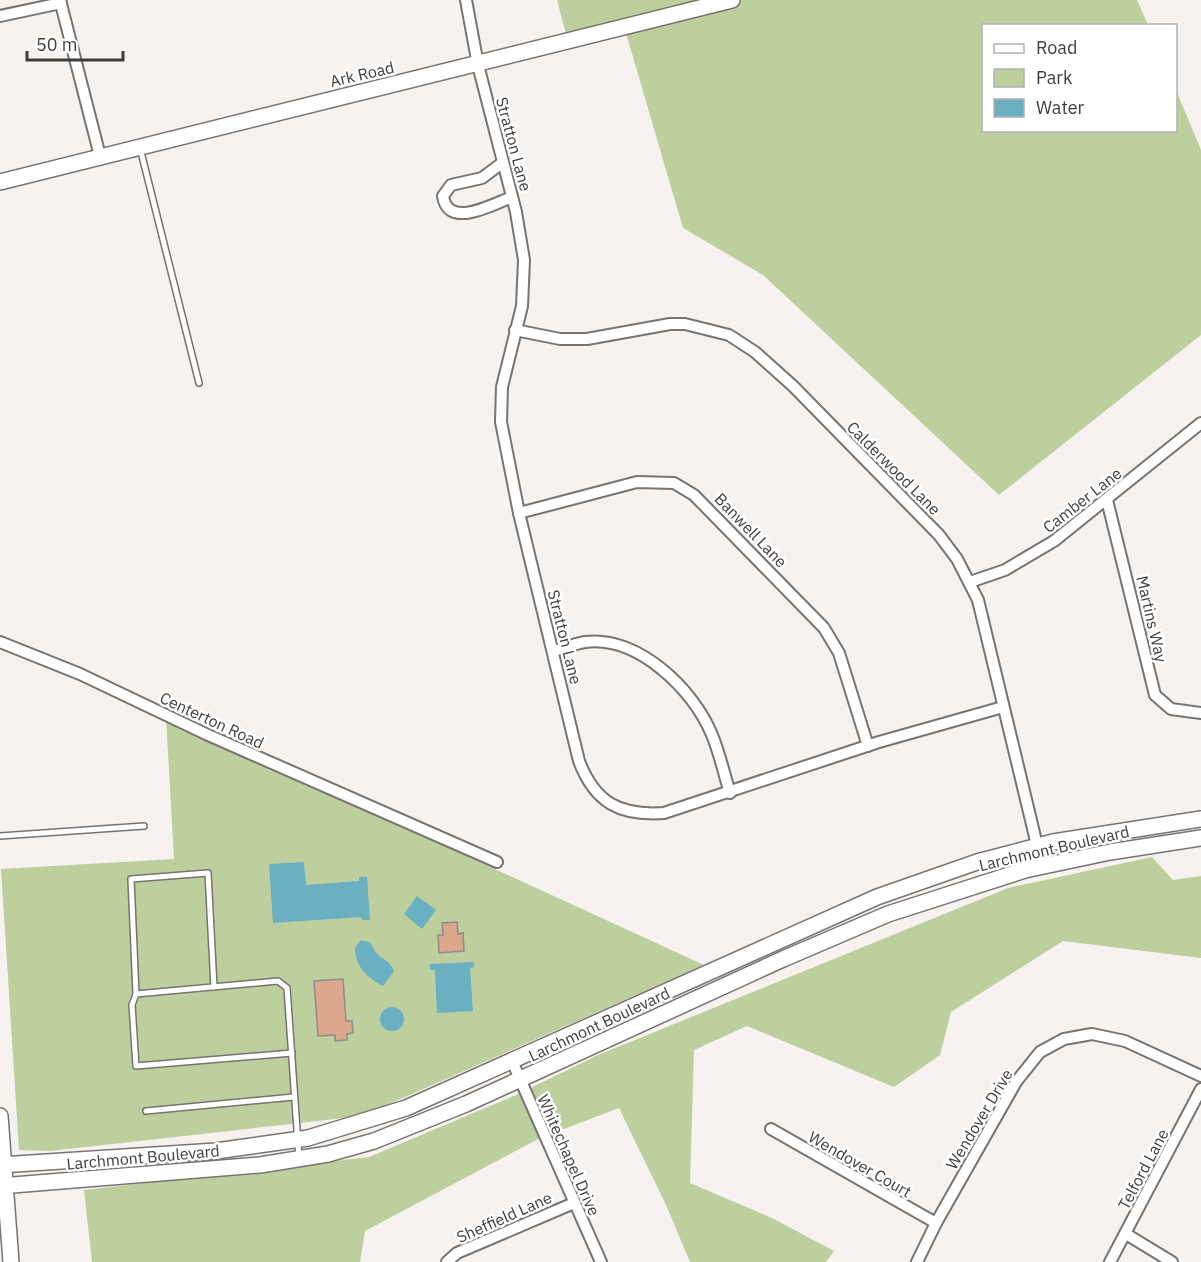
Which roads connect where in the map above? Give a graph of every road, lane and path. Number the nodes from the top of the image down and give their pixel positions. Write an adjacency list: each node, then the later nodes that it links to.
1 (466, 0): 5 (street, Stratton Lane)
2 (732, 0): 5 (street, Ark Road)
3 (60, 1): 4 (street); 7 (street)
4 (0, 16)
5 (477, 65): 6 (street, Ark Road); 8 (street, Stratton Lane)
6 (140, 146): 7 (street, Ark Road); 12 (lane)
7 (99, 156): 9 (street, Ark Road)
8 (502, 163): 10 (street, Stratton Lane); 10 (street)
9 (0, 182)
10 (512, 197): 11 (street, Stratton Lane)
11 (515, 330): 15 (street, Stratton Lane); 16 (street, Calderwood Lane)
12 (199, 383)
13 (1201, 423): 14 (street, Camber Lane)
14 (1107, 500): 16 (street, Camber Lane); 20 (street, Martins Way)
15 (519, 513): 18 (street, Stratton Lane); 21 (street, Banwell Lane)
16 (970, 582): 19 (street, Calderwood Lane)
17 (0, 642): 28 (street, Centerton Road)
18 (554, 651): 22 (street); 22 (street, Stratton Lane)
19 (1003, 707): 21 (street, Stratton Lane); 27 (street, Calderwood Lane)
20 (1201, 712)
21 (868, 747): 22 (street, Stratton Lane)
22 (730, 793)
23 (1201, 819): 27 (street, Larchmont Boulevard)
24 (144, 826): 25 (lane)
25 (0, 836)
26 (1201, 838): 29 (street, Larchmont Boulevard)
27 (1037, 846): 29 (street, Calderwood Lane); 33 (street, Larchmont Boulevard)
28 (497, 862)
29 (1042, 866): 35 (street, Larchmont Boulevard)
30 (214, 987): 31 (lane); 31 (lane); 32 (lane)
31 (136, 994): 32 (lane)
32 (292, 1053): 37 (lane)
33 (512, 1061): 35 (street, Whitechapel Drive); 41 (street, Larchmont Boulevard)
34 (1201, 1076): 46 (street, Wendover Drive)
35 (520, 1080): 42 (street, Larchmont Boulevard); 45 (street, Whitechapel Drive)
36 (1201, 1089): 47 (street, Telford Lane)
37 (294, 1097): 38 (lane); 41 (lane)
38 (146, 1111)
39 (0, 1116): 43 (street)
40 (771, 1130): 46 (street, Wendover Court)
41 (297, 1139): 42 (lane); 43 (street, Larchmont Boulevard)
42 (299, 1160): 44 (street, Larchmont Boulevard)
43 (1, 1164): 44 (street)
44 (2, 1185): 48 (street)
45 (574, 1203): 49 (street, Sheffield Lane); 50 (street, Whitechapel Drive)
46 (936, 1223): 51 (street, Wendover Drive)
47 (1126, 1234): 52 (street, Telford Lane); 53 (street)
48 (11, 1262)
49 (447, 1262)
50 (601, 1262)
51 (917, 1262)
52 (1110, 1262)
53 (1172, 1262)

